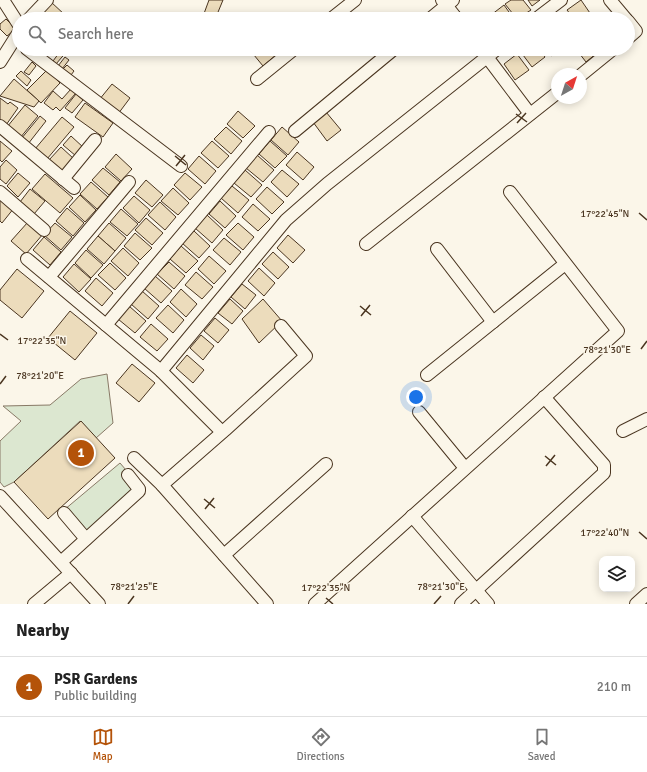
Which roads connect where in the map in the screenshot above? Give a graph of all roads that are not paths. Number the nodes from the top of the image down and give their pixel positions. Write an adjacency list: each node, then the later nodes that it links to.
1 (3, 0): 13 (street)
2 (47, 0): 7 (street)
3 (355, 0): 8 (street)
4 (561, 0): 11 (street)
5 (610, 0): 12 (street)
6 (447, 2): 9 (street); 10 (street)
7 (36, 12)
8 (340, 12)
9 (437, 12)
10 (453, 12)
11 (545, 12)
12 (620, 12)
13 (12, 14)
14 (12, 46): 21 (street)
15 (35, 56): 30 (street)
16 (285, 56): 23 (street)
17 (386, 56): 27 (street)
18 (480, 56): 45 (street)
19 (486, 56): 25 (street)
20 (605, 56): 22 (street)
21 (0, 62)
22 (587, 70)
23 (257, 79)
24 (551, 98): 25 (street)
25 (530, 114): 37 (street)
26 (0, 126): 31 (street)
27 (295, 131)
28 (269, 132): 43 (street)
29 (95, 140): 31 (street)
30 (181, 166)
31 (63, 179): 33 (street)
32 (130, 182): 41 (street)
33 (74, 188)
34 (0, 192): 36 (street)
35 (510, 192): 40 (street)
36 (44, 230)
37 (366, 244)
38 (437, 249): 42 (street)
39 (27, 258): 41 (street)
40 (565, 264): 42 (street); 47 (street)
41 (49, 277): 43 (street)
42 (493, 322): 46 (street)
43 (106, 325): 45 (street)
44 (281, 326): 51 (street)
45 (161, 371): 51 (street)
46 (427, 375)
47 (544, 397): 54 (street); 64 (street)
48 (419, 412): 54 (street)
49 (647, 419): 50 (street)
50 (623, 431)
51 (222, 432): 56 (street)
52 (134, 458): 56 (street)
53 (326, 464): 61 (street)
54 (465, 468): 59 (street)
55 (128, 475): 60 (street)
56 (162, 486): 61 (street)
57 (0, 496): 62 (street)
58 (64, 513): 60 (street)
59 (412, 516): 64 (street); 69 (street)
60 (86, 539): 62 (street)
61 (224, 555): 68 (street)
62 (61, 562): 63 (street)
63 (71, 573): 66 (street); 67 (street)
64 (476, 591): 70 (street); 71 (street)
65 (647, 594): 72 (street)
66 (34, 604)
67 (99, 604)
68 (267, 604)
69 (315, 604)
70 (461, 604)
71 (488, 604)
72 (636, 604)

